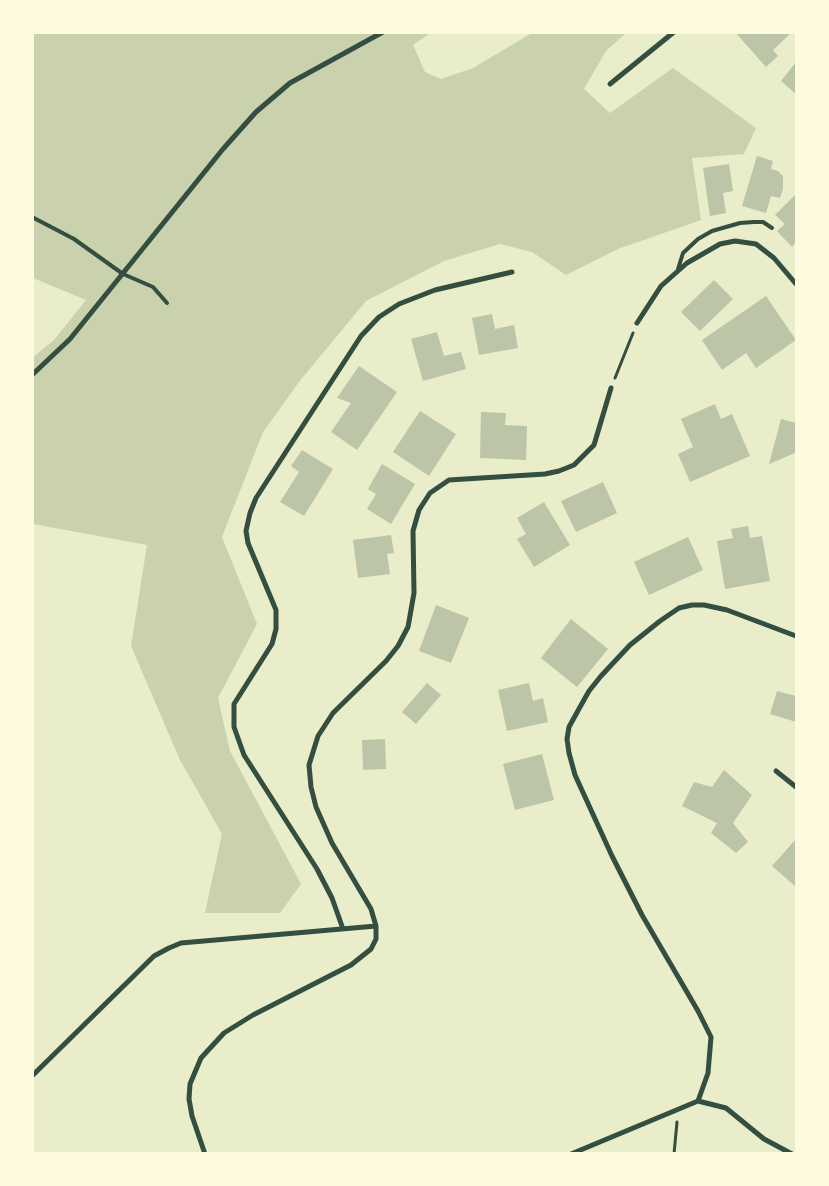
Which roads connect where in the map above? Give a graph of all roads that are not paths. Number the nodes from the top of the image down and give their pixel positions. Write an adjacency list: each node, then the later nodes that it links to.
1 (383, 32): 8 (street)
2 (674, 32): 3 (street)
3 (610, 84)
4 (32, 217): 8 (lane)
5 (772, 228): 7 (lane)
6 (512, 272): 18 (street)
7 (678, 272): 9 (street); 11 (street)
8 (123, 274): 10 (lane); 12 (street)
9 (796, 284)
10 (167, 303)
11 (637, 323)
12 (32, 375)
13 (611, 388): 17 (street)
14 (796, 636): 20 (street)
15 (776, 771): 16 (street)
16 (796, 787)
17 (376, 926): 18 (street); 21 (street)
18 (344, 929): 19 (street)
19 (32, 1076)
20 (698, 1101): 22 (street); 23 (street)
21 (205, 1154)
22 (571, 1154)
23 (792, 1154)

